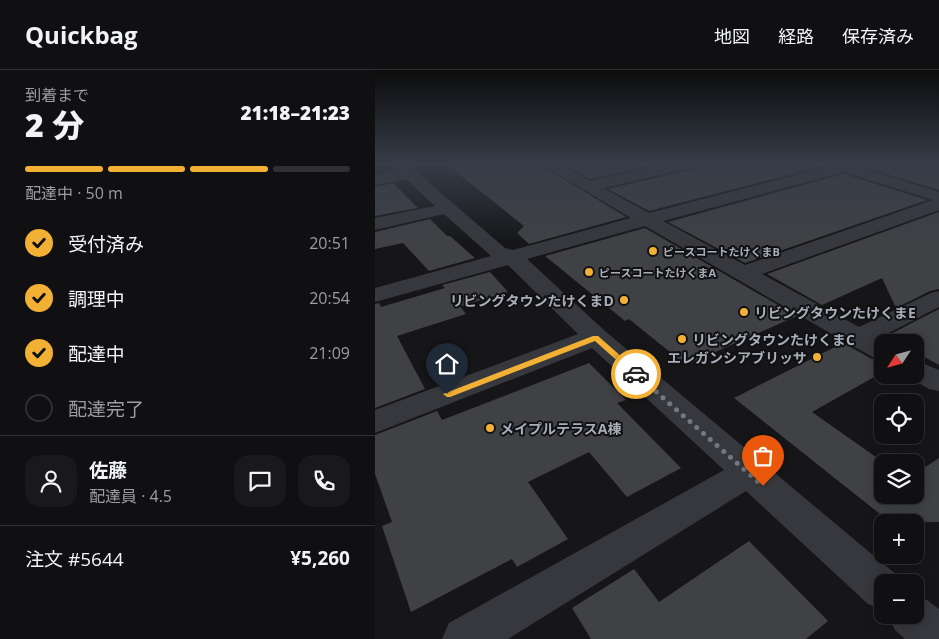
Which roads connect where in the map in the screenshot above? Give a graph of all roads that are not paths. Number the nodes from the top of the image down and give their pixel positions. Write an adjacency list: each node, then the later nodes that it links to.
1 (427, 190): 7 (street)
2 (596, 190): 8 (street)
3 (762, 190): 8 (street)
4 (919, 190): 5 (street)
5 (939, 197)
6 (939, 204): 11 (street)
7 (448, 208): 9 (street); 10 (street)
8 (648, 219): 10 (street); 11 (street)
9 (375, 224)
10 (512, 257): 12 (street); 14 (street)
11 (744, 273): 15 (street)
12 (375, 295)
13 (939, 298): 15 (street)
14 (596, 337): 19 (street); 20 (street)
15 (859, 338): 16 (street)
16 (874, 346)
17 (924, 374): 18 (street)
18 (939, 382)
19 (375, 422)
20 (748, 473): 21 (street); 23 (street)
21 (874, 582)
22 (922, 624): 24 (street)
23 (465, 639)
24 (939, 639)

